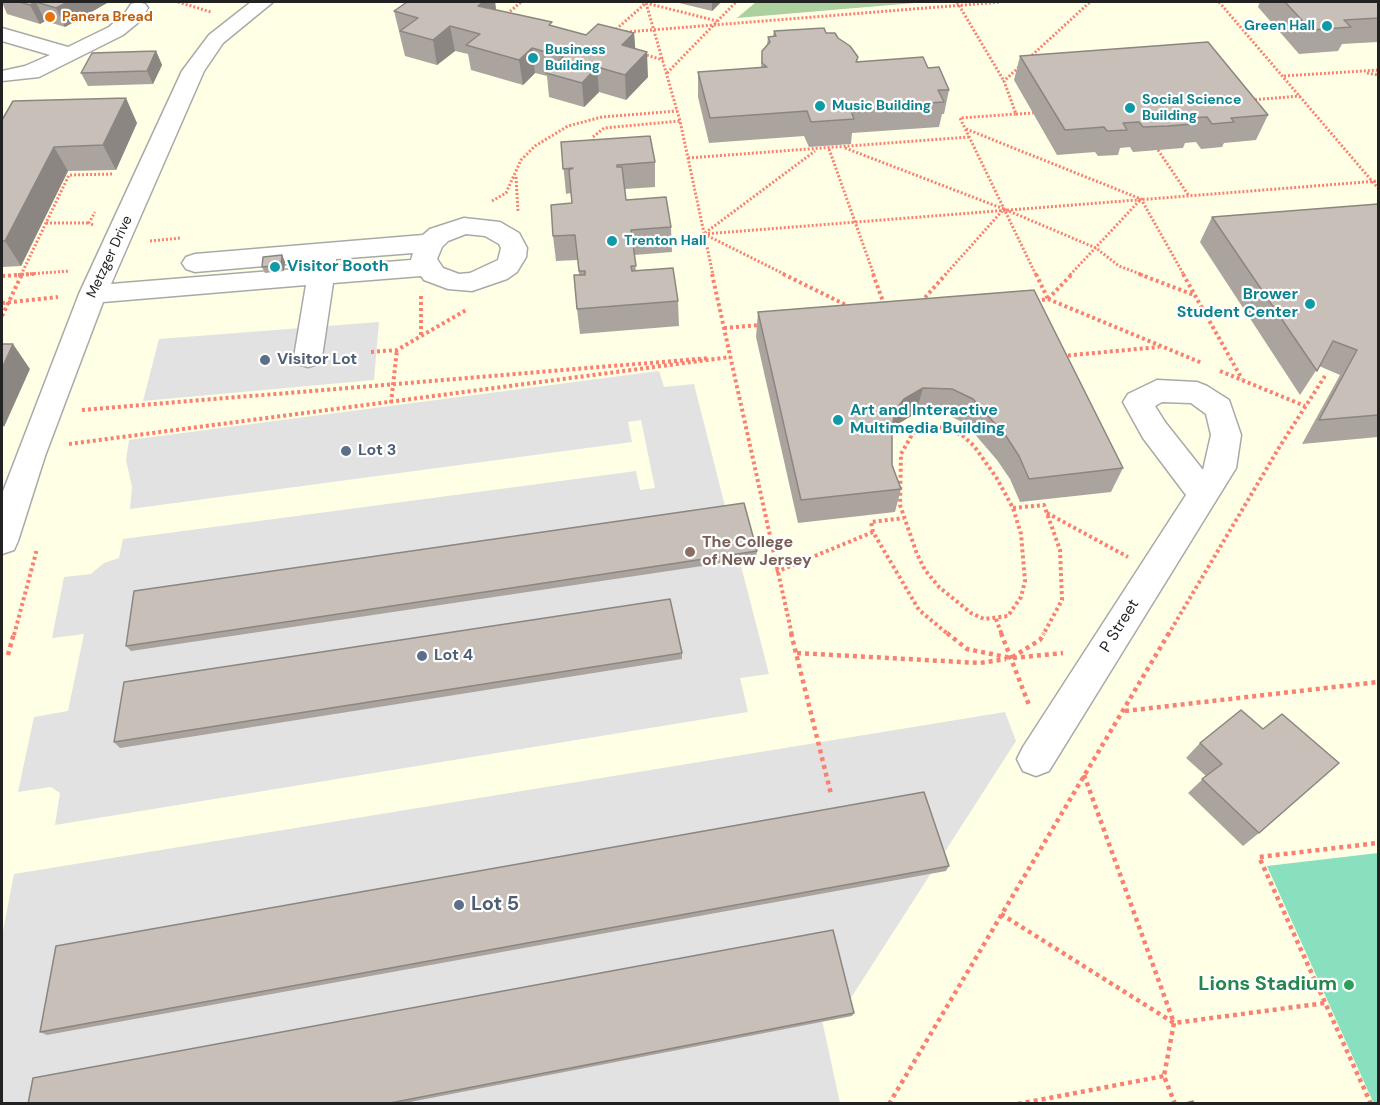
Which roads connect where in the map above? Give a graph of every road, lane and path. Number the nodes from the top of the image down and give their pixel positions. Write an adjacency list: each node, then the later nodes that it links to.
1 (177, 2): 11 (path)
2 (263, 2): 58 (street, Metzger Drive)
3 (522, 2): 12 (path)
4 (644, 2): 13 (path); 15 (path); 15 (path)
5 (736, 2): 13 (path)
6 (1001, 2): 9 (path)
7 (1090, 2): 26 (path)
8 (1219, 2): 24 (path)
9 (958, 3): 14 (path); 26 (path)
10 (133, 5): 17 (street)
11 (212, 12)
12 (515, 19)
13 (717, 21): 14 (path)
14 (713, 25): 15 (path); 22 (path)
15 (654, 30): 19 (path)
16 (2, 34): 17 (street)
17 (68, 54): 25 (street)
18 (643, 54): 19 (path)
19 (663, 60): 22 (path)
20 (1378, 70): 21 (path)
21 (1360, 71): 23 (path); 24 (path)
22 (668, 73): 29 (path)
23 (1378, 75)
24 (1284, 76): 27 (path)
25 (3, 80)
26 (1004, 81): 31 (path)
27 (1300, 96): 28 (path); 44 (path)
28 (1248, 100)
29 (677, 111): 32 (path); 42 (path)
30 (1033, 113): 31 (path)
31 (1016, 114): 33 (path)
32 (680, 121): 39 (path); 40 (path)
33 (965, 129): 34 (path); 47 (path)
34 (969, 137): 35 (path); 49 (path)
35 (845, 148): 36 (path); 49 (path)
36 (829, 149): 37 (path); 51 (path)
37 (815, 150): 40 (path); 54 (path)
38 (1158, 150): 46 (path)
39 (593, 151)
40 (688, 158): 54 (path)
41 (114, 174): 52 (path)
42 (516, 176): 48 (path); 50 (path)
43 (1378, 181): 44 (path)
44 (1373, 182): 45 (path); 46 (path)
45 (1378, 188)
46 (1189, 196): 47 (path)
47 (1141, 199): 49 (path); 55 (path); 64 (path)
48 (484, 204)
49 (1004, 209): 51 (path); 55 (path); 66 (path); 70 (path)
50 (519, 217)
51 (854, 221): 54 (path); 72 (path)
52 (46, 223): 53 (path); 60 (path)
53 (89, 223)
54 (704, 234): 71 (path); 75 (path)
55 (1096, 248): 64 (path); 66 (path)
56 (428, 255): 57 (street)
57 (323, 264): 58 (street); 62 (street); 79 (street)
58 (104, 270): 62 (street, Metzger Drive)
59 (75, 271): 60 (path)
60 (22, 275): 61 (path); 67 (path)
61 (2, 276)
62 (93, 294): 95 (street, Metzger Drive)
63 (421, 295): 76 (path)
64 (1195, 295): 83 (path)
65 (63, 297): 67 (path)
66 (1048, 299): 68 (path); 77 (path)
67 (8, 302): 69 (path); 73 (path)
68 (1026, 302)
69 (2, 303)
70 (920, 303)
71 (856, 310)
72 (888, 314)
73 (2, 316)
74 (772, 324): 75 (path)
75 (724, 328): 80 (path)
76 (421, 336)
77 (1162, 347): 81 (path); 83 (path)
78 (371, 352): 84 (path)
79 (308, 357)
80 (730, 357): 84 (path); 85 (path); 97 (path)
81 (1058, 357)
82 (1325, 376): 86 (path)
83 (1242, 380): 86 (path)
84 (391, 383): 85 (path); 87 (path)
85 (391, 403): 88 (path)
86 (1305, 406): 104 (path)
87 (82, 410)
88 (69, 444)
89 (1203, 493): 99 (street, P Street)
90 (1013, 508): 91 (path); 92 (path); 98 (path)
91 (1047, 512): 96 (path); 102 (path)
92 (904, 518): 93 (path); 98 (path)
93 (873, 532): 97 (path); 102 (path)
94 (39, 539): 101 (path)
95 (2, 541)
96 (1128, 557)
97 (776, 572): 100 (path)
98 (996, 619): 102 (path)
99 (1106, 648): 102 (path); 106 (street, P Street)
100 (797, 653): 102 (path); 108 (path)
101 (8, 655)
102 (1011, 658): 105 (path)
103 (1378, 682): 104 (path)
104 (1124, 711): 107 (path)
105 (1032, 712)
106 (1036, 759)
107 (1084, 775): 110 (path); 112 (path)
108 (831, 794)
109 (1378, 843): 111 (path)
110 (1001, 914): 112 (path); 114 (path)
111 (1325, 1003): 112 (path); 117 (path)
112 (1174, 1023): 113 (path)
113 (1164, 1076): 115 (path); 116 (path)
114 (889, 1104)
115 (1018, 1104)
116 (1175, 1104)
117 (1371, 1104)

